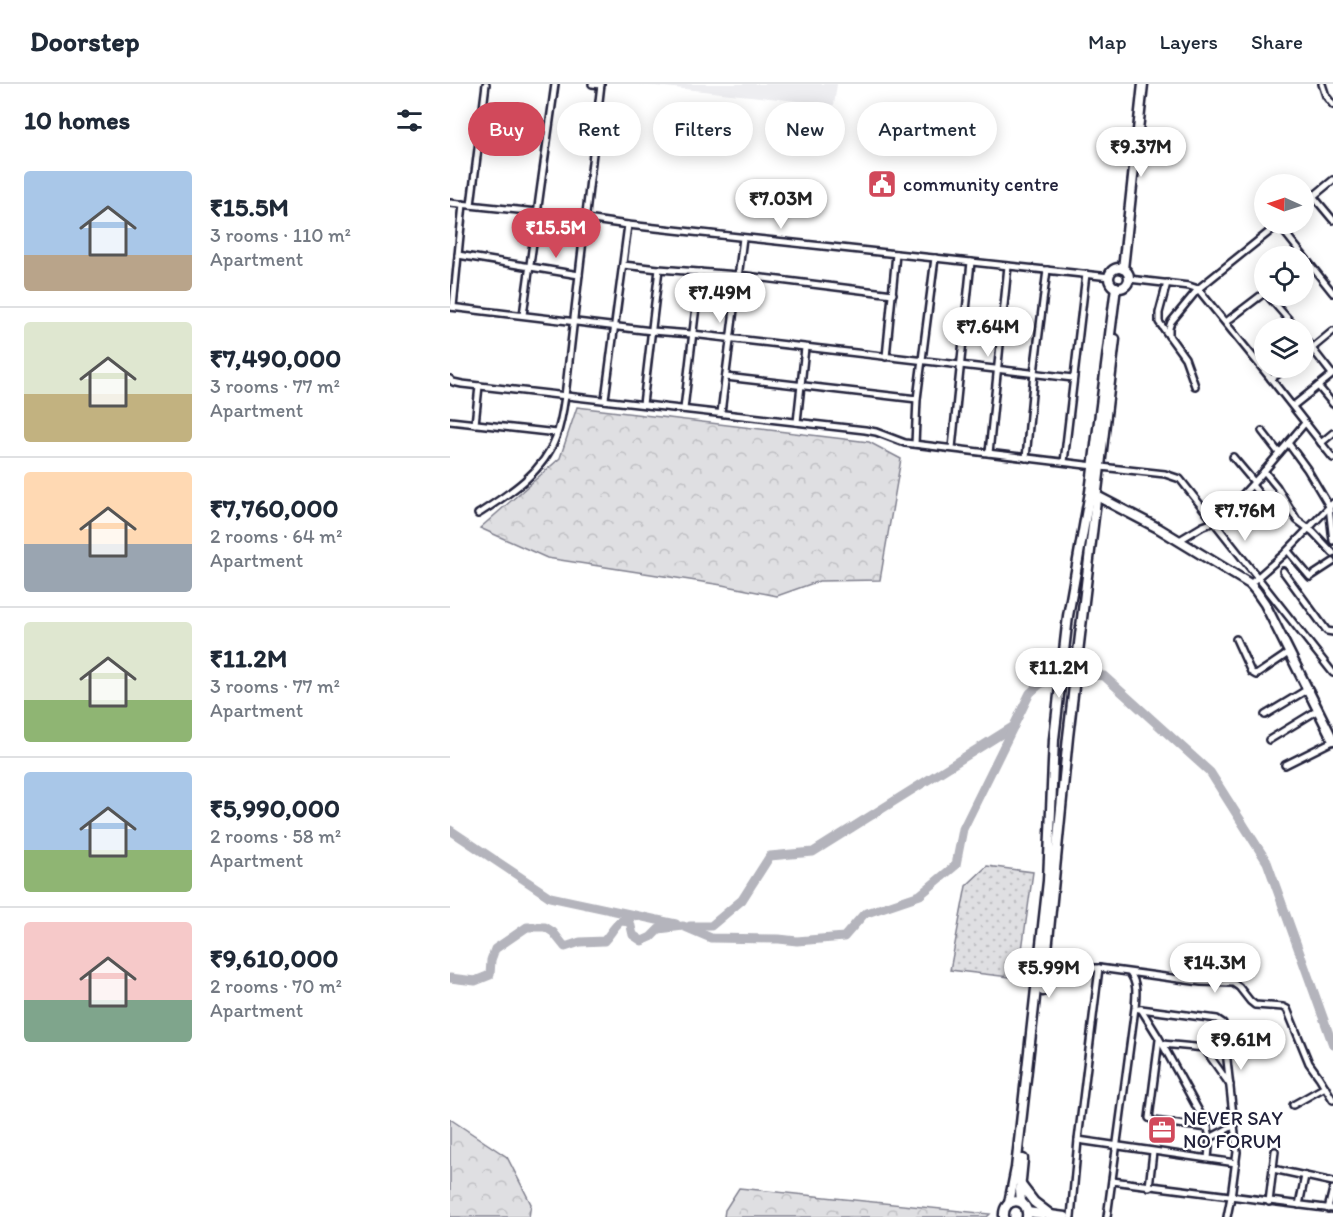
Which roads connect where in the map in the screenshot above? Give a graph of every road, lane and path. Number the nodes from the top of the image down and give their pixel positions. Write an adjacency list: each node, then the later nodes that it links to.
1 (486, 84): 14 (street)
2 (555, 84): 15 (street)
3 (592, 84): 7 (street)
4 (1138, 84): 29 (main road)
5 (1143, 84): 29 (main road)
6 (1322, 84): 8 (street)
7 (601, 85): 16 (street)
8 (1333, 105)
9 (1333, 180): 10 (street)
10 (1314, 195)
11 (1314, 197): 17 (street)
12 (450, 203): 13 (street)
13 (463, 204): 14 (street); 22 (street)
14 (471, 205): 15 (street)
15 (537, 213): 16 (street); 27 (street)
16 (586, 219): 18 (street); 34 (street)
17 (1333, 220)
18 (628, 225): 20 (street); 25 (street)
19 (1267, 234): 40 (street)
20 (743, 238): 21 (street); 35 (street)
21 (896, 254): 23 (street); 42 (street)
22 (458, 255): 27 (street); 45 (street)
23 (935, 258): 24 (street); 60 (street)
24 (971, 262): 26 (street); 61 (street)
25 (623, 265): 28 (street); 50 (street)
26 (1008, 266): 30 (street); 62 (street)
27 (530, 267): 34 (street); 46 (street)
28 (659, 269): 31 (street); 51 (street)
29 (1120, 269): 36 (main road); 37 (main road)
30 (1047, 270): 33 (street); 63 (street)
31 (700, 272): 35 (street); 53 (street)
32 (1314, 272): 41 (street)
33 (1086, 274): 36 (street); 66 (street)
34 (579, 275): 48 (street)
35 (738, 275): 42 (street); 55 (street)
36 (1110, 277): 39 (main road)
37 (1129, 279): 38 (street); 39 (main road)
38 (1167, 284): 40 (street); 54 (street)
39 (1118, 287): 98 (main road)
40 (1198, 290): 49 (street); 54 (street)
41 (1333, 293)
42 (893, 294): 59 (street)
43 (1254, 301): 49 (street)
44 (1277, 306): 47 (street)
45 (452, 307): 46 (street)
46 (523, 315): 48 (street)
47 (1287, 318)
48 (574, 321): 50 (street); 73 (street)
49 (1226, 322): 68 (street)
50 (615, 327): 51 (street); 74 (street)
51 (652, 331): 53 (street); 76 (street)
52 (1333, 331): 56 (street)
53 (692, 334): 55 (street); 79 (street)
54 (1169, 336): 71 (street)
55 (730, 339): 57 (street); 65 (street)
56 (1314, 346)
57 (806, 348): 59 (street); 70 (street)
58 (1314, 350): 64 (street)
59 (886, 357): 60 (street)
60 (923, 361): 61 (street); 75 (street)
61 (961, 365): 62 (street); 91 (street)
62 (998, 369): 63 (street); 92 (street)
63 (1034, 374): 66 (street); 95 (street)
64 (1333, 374): 72 (street)
65 (726, 377): 70 (street); 80 (street)
66 (1074, 378): 97 (street)
67 (450, 379): 69 (street)
68 (1271, 379): 78 (street)
69 (479, 386): 73 (street); 84 (street)
70 (802, 386): 75 (street); 82 (street)
71 (1195, 386)
72 (1318, 386): 77 (street); 78 (street)
73 (565, 396): 74 (street); 87 (street)
74 (605, 399): 76 (street)
75 (917, 399): 90 (street)
76 (644, 404): 79 (street)
77 (1333, 404)
78 (1293, 406): 83 (street)
79 (684, 409): 80 (street)
80 (722, 413): 82 (street)
81 (450, 421): 84 (street)
82 (797, 422): 90 (street)
83 (1305, 423): 88 (street); 89 (street)
84 (475, 424): 87 (street)
85 (1262, 431): 93 (street)
86 (1333, 433): 89 (street)
87 (557, 434): 106 (street)
88 (1288, 443): 93 (street); 104 (street)
89 (1321, 443): 96 (street)
90 (915, 444): 91 (street)
91 (952, 448): 92 (street)
92 (989, 453): 95 (street)
93 (1279, 453): 99 (street)
94 (1233, 457): 100 (street)
95 (1026, 458): 97 (street)
96 (1333, 458)
97 (1064, 462): 98 (street)
98 (1097, 466): 101 (main road); 107 (street)
99 (1264, 471): 100 (street); 103 (street)
100 (1253, 484): 102 (street); 105 (street)
101 (1094, 494): 109 (main road); 127 (main road); 157 (main road)
102 (1241, 497): 105 (street); 107 (street)
103 (1286, 503): 105 (street); 108 (street)
104 (1331, 504): 108 (street); 110 (street)
105 (1274, 513)
106 (478, 514)
107 (1214, 522): 109 (street); 115 (street)
108 (1308, 529): 111 (street); 112 (street)
109 (1178, 541): 116 (main road)
110 (1333, 541)
111 (1288, 551): 113 (street); 115 (street)
112 (1333, 553)
113 (1333, 562)
114 (1283, 571): 117 (street)
115 (1258, 577): 116 (street); 120 (street)
116 (1250, 584): 119 (main road)
117 (1333, 632)
118 (1236, 639): 119 (street)
119 (1290, 652): 121 (main road)
120 (1333, 673)
121 (1308, 689): 122 (main road); 123 (street)
122 (1318, 710): 124 (street); 125 (main road)
123 (1265, 715)
124 (1269, 740)
125 (1333, 740): 126 (street)
126 (1285, 765)
127 (1045, 968): 128 (street); 151 (main road)
128 (1099, 968): 129 (street); 141 (street)
129 (1130, 973): 130 (street); 135 (street)
130 (1138, 1009): 131 (street); 133 (street); 142 (street)
131 (1160, 1041): 132 (street); 139 (street); 139 (street)
132 (1204, 1048): 133 (street); 134 (street)
133 (1227, 1050): 134 (street)
134 (1231, 1086): 138 (street)
135 (1325, 1087): 136 (street); 137 (street)
136 (1333, 1101)
137 (1293, 1105)
138 (1235, 1125): 140 (street); 146 (street)
139 (1208, 1128): 140 (street)
140 (1209, 1138): 145 (street)
141 (1078, 1140): 142 (street); 164 (street)
142 (1117, 1145): 144 (street); 149 (street)
143 (1275, 1151): 147 (street)
144 (1153, 1152): 145 (street); 152 (street)
145 (1208, 1158): 146 (street)
146 (1236, 1163): 154 (street)
147 (1273, 1169): 148 (street); 156 (street)
148 (1305, 1176): 150 (street); 158 (street)
149 (1112, 1181): 152 (street); 165 (street)
150 (1333, 1182)
151 (1021, 1185): 155 (main road); 161 (main road)
152 (1149, 1187): 154 (street)
153 (1333, 1189): 159 (street)
154 (1231, 1197): 156 (street); 166 (street)
155 (1021, 1202): 157 (main road); 160 (main road)
156 (1269, 1202): 158 (street)
157 (1009, 1203): 162 (main road)
158 (1299, 1205): 159 (street)
159 (1331, 1209)
160 (1027, 1214): 161 (main road)
161 (1051, 1215): 163 (main road)
162 (1004, 1217)
163 (1065, 1217)
164 (1071, 1217)
165 (1107, 1217)
166 (1227, 1217)

